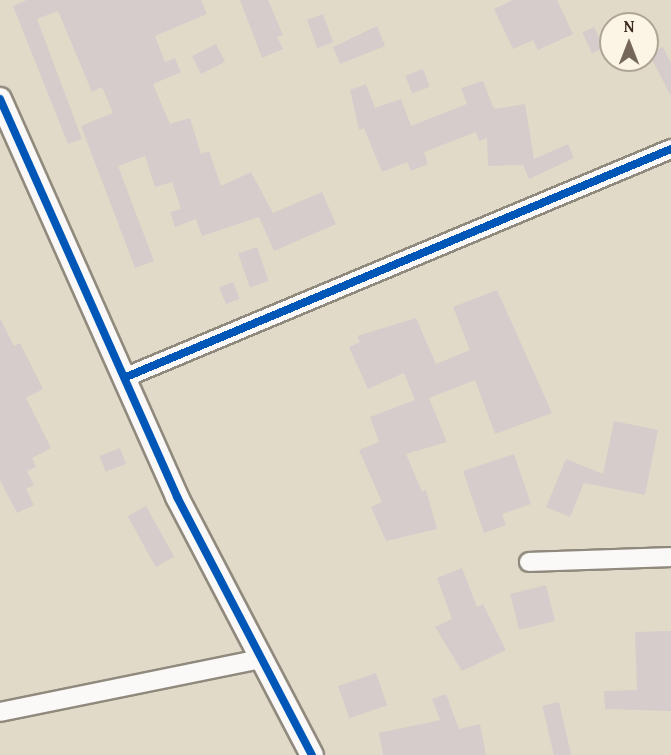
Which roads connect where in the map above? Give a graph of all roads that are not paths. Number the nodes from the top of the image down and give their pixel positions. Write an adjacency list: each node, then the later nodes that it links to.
1 (0, 99): 3 (street)
2 (671, 148): 3 (street)
3 (126, 377): 6 (street)
4 (671, 557): 5 (street)
5 (529, 562)
6 (260, 659): 7 (street); 8 (street)
7 (0, 712)
8 (312, 755)

